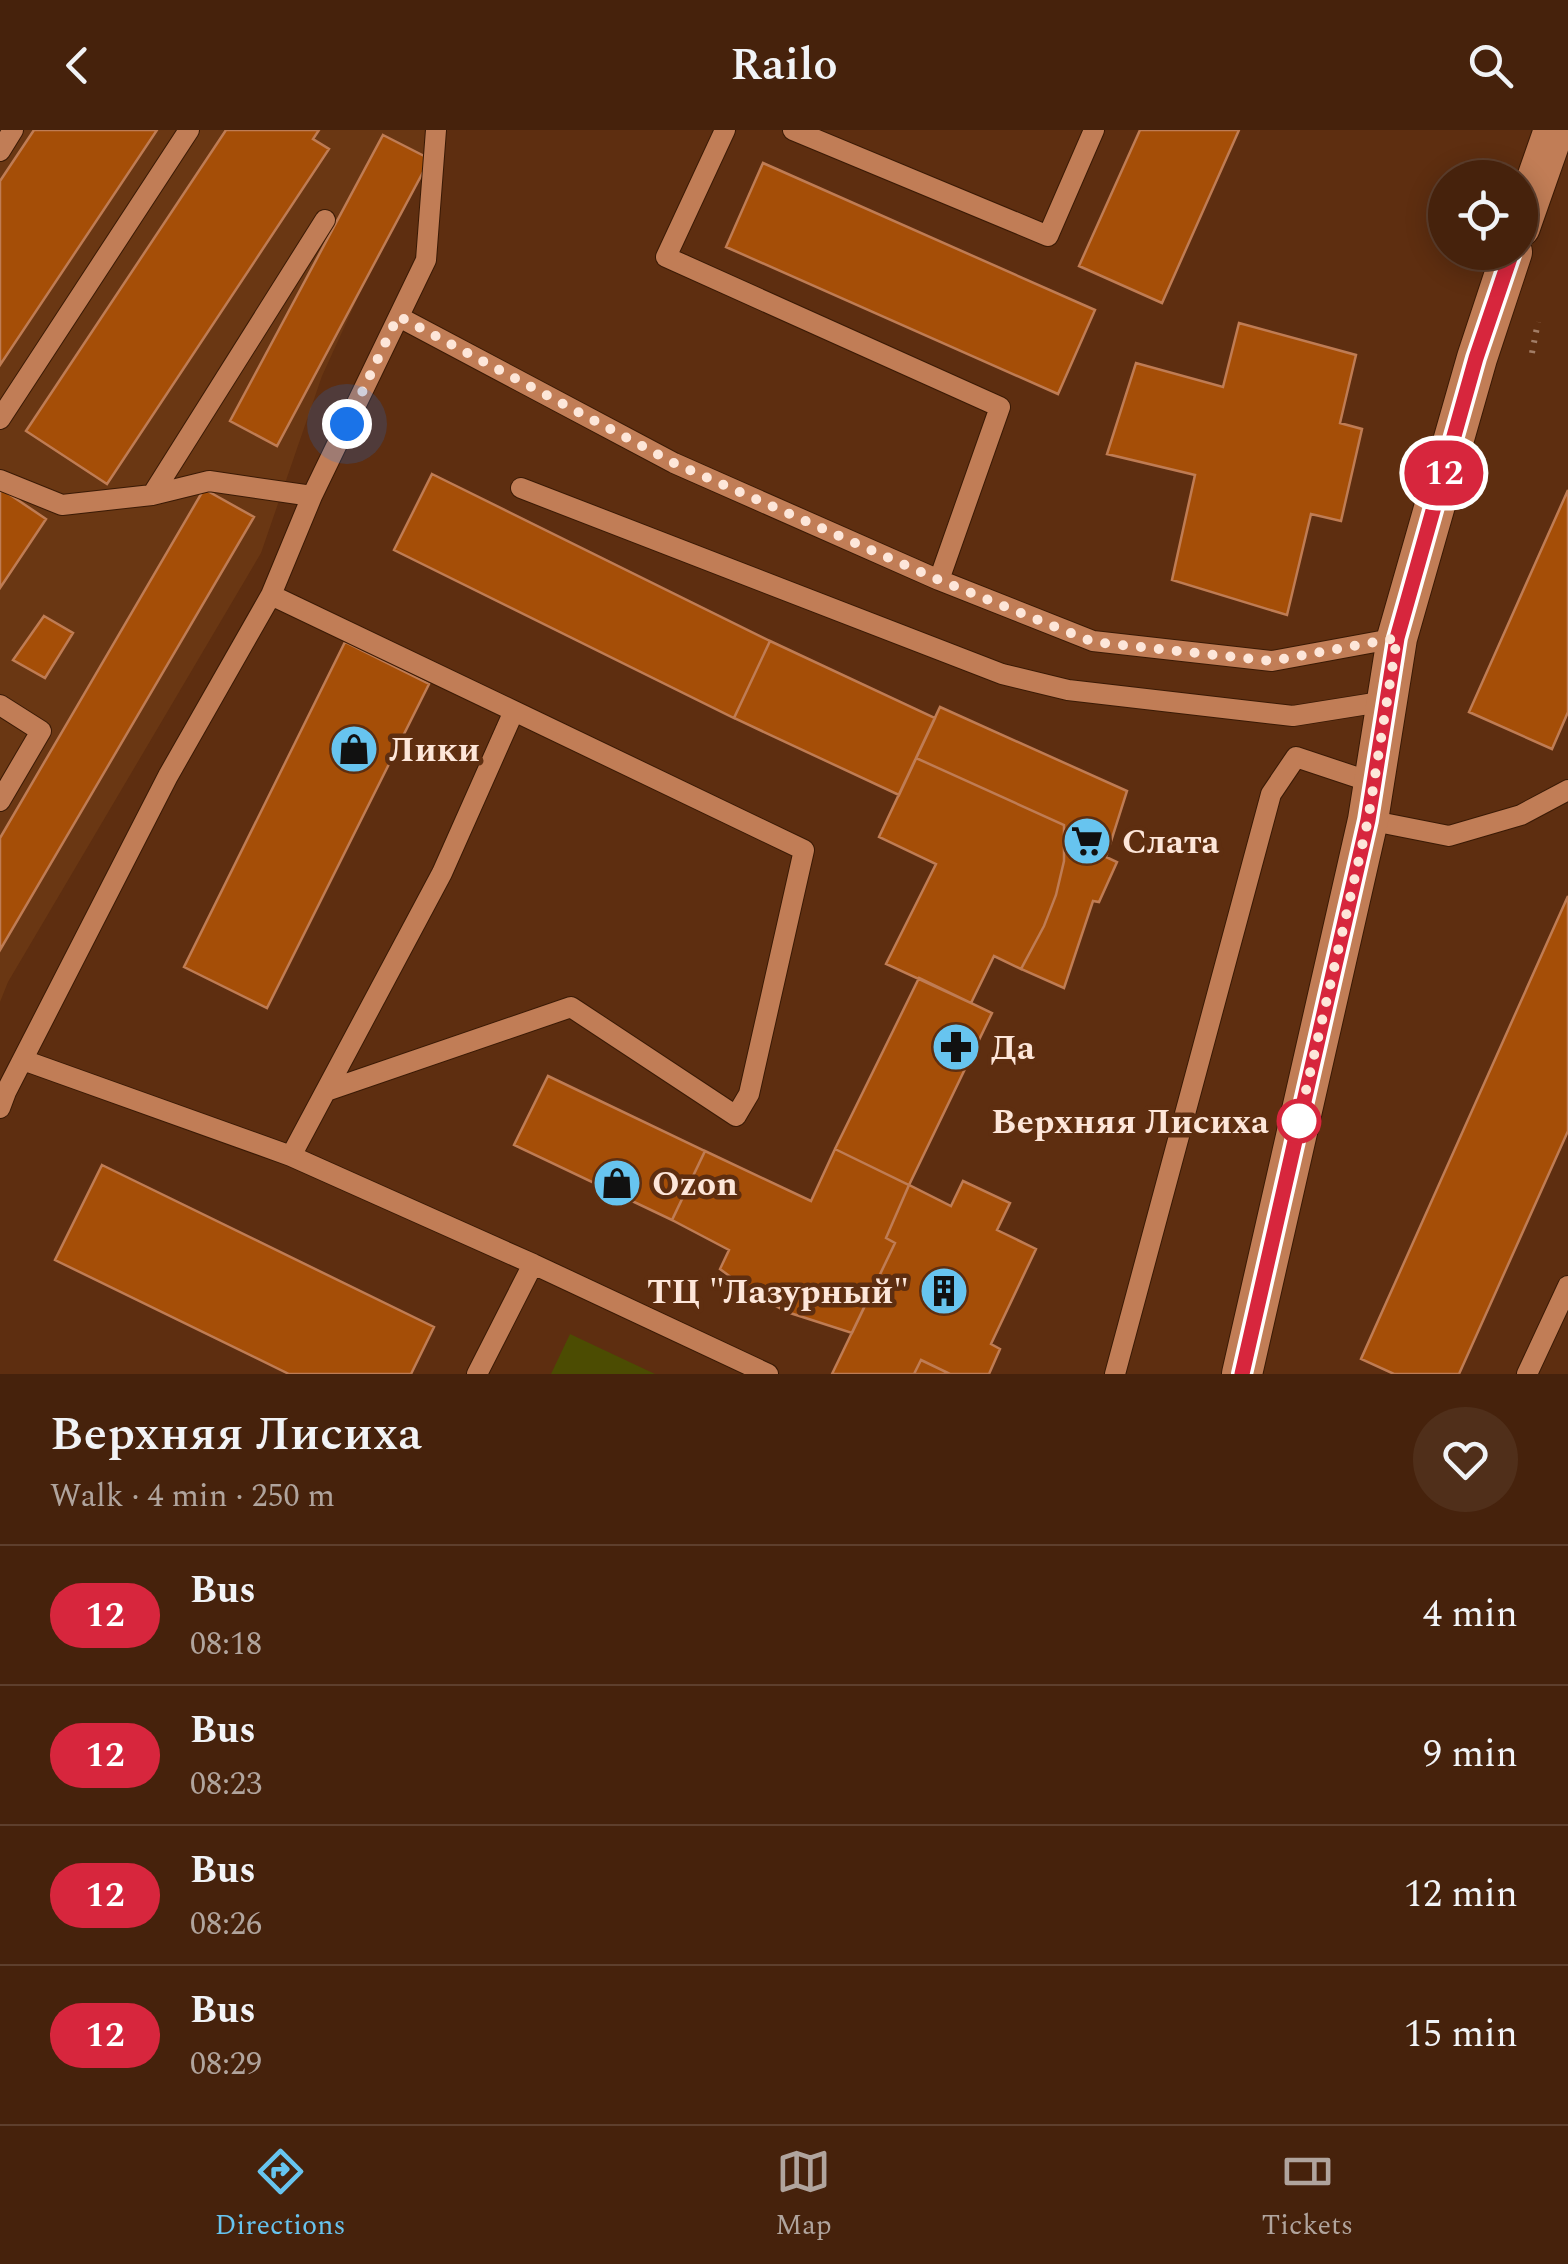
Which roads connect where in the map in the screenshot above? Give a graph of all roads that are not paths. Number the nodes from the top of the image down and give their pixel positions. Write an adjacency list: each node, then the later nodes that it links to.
1 (13, 130): 8 (lane)
2 (190, 130): 13 (lane)
3 (436, 130): 12 (lane)
4 (725, 130): 18 (lane)
5 (793, 130): 6 (lane)
6 (1094, 130)
7 (1554, 130): 9 (street)
8 (0, 151)
9 (1538, 176)
10 (325, 220): 16 (lane)
11 (1506, 270): 20 (street)
12 (398, 316): 17 (lane); 18 (lane)
13 (0, 419)
14 (0, 480): 16 (lane)
15 (521, 488): 21 (lane)
16 (152, 495): 17 (lane)
17 (312, 496): 19 (lane)
18 (939, 580): 20 (lane)
19 (271, 596): 23 (lane); 27 (lane)
20 (1397, 638): 21 (street)
21 (1387, 701): 26 (street)
22 (0, 705): 25 (lane)
23 (514, 711): 28 (lane); 28 (lane)
24 (1568, 790): 26 (lane)
25 (0, 801)
26 (1371, 801): 36 (lane); 37 (street)
27 (23, 1060): 29 (lane); 30 (lane)
28 (326, 1091): 30 (lane)
29 (0, 1108)
30 (290, 1156): 31 (lane)
31 (533, 1264): 34 (lane); 35 (lane)
32 (1568, 1286): 33 (lane)
33 (1531, 1373)
34 (477, 1374)
35 (768, 1374)
36 (1115, 1374)
37 (1242, 1374)

